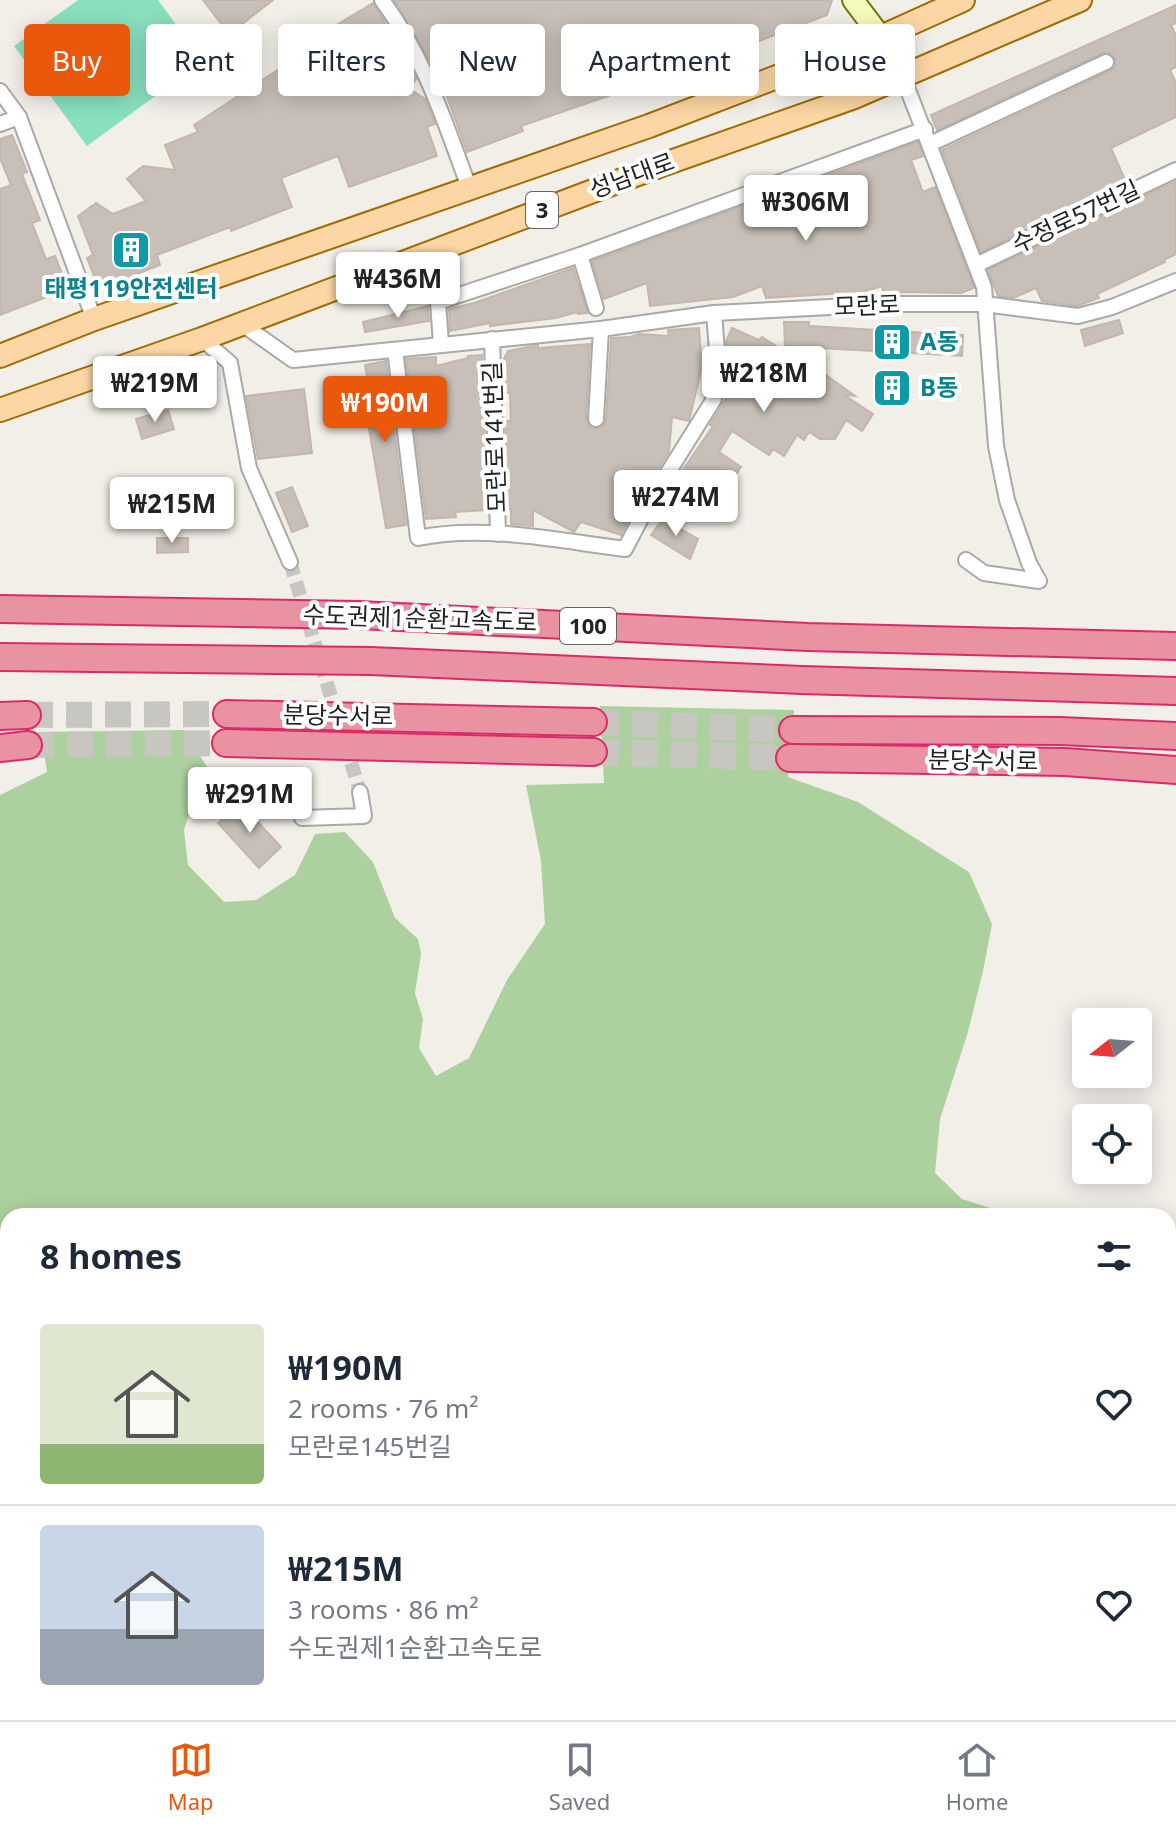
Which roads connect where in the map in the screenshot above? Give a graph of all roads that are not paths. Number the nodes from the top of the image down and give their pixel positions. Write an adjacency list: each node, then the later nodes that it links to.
1 (382, 0): 17 (street)
2 (853, 0): 5 (main road)
3 (963, 0): 6 (main road, 성남대로 / 3)
4 (1080, 0): 8 (main road, 성남대로 / 3)
5 (871, 24)
6 (910, 24)
7 (1106, 62): 15 (street)
8 (915, 72)
9 (775, 78): 17 (main road, 성남대로 / 3)
10 (0, 91): 13 (street)
11 (857, 96): 25 (main road, 성남대로 / 3)
12 (911, 96): 15 (street)
13 (19, 117): 14 (street); 24 (street)
14 (0, 124)
15 (928, 137): 18 (street); 19 (street)
16 (1176, 170): 19 (street, 수정로57번길)
17 (470, 190): 24 (main road, 성남대로 / 3)
18 (580, 255): 22 (street); 29 (street)
19 (976, 265): 21 (street)
20 (1175, 283): 21 (street, 모란로)
21 (984, 304): 23 (street, 모란로); 35 (street)
22 (596, 308)
23 (714, 313): 26 (street, 모란로); 34 (street)
24 (94, 319): 31 (main road, 성남대로 / 3)
25 (242, 324): 27 (main road, 성남대로 / 3); 30 (street, 모란로)
26 (601, 329): 28 (street, 모란로); 33 (street)
27 (202, 339): 32 (main road, 성남대로 / 3); 36 (street)
28 (492, 339): 29 (street, 모란로); 34 (street, 모란로141번길)
29 (441, 344): 30 (street, 모란로)
30 (395, 350): 34 (street)
31 (0, 356)
32 (0, 410)
33 (596, 419)
34 (498, 534)
35 (966, 560)
36 (290, 562)
37 (0, 609): 38 (highway, 수도권제1순환고속도로 / 100)
38 (1176, 646)
39 (0, 657): 40 (highway, 수도권제1순환고속도로 / 100)
40 (1176, 691)
41 (227, 714): 44 (highway, 분당수서로)
42 (27, 715): 43 (highway)
43 (0, 716)
44 (593, 722)
45 (793, 730): 46 (highway, 분당수서로)
46 (1176, 736)
47 (226, 743): 50 (highway, 분당수서로)
48 (28, 745): 49 (highway)
49 (0, 748)
50 (593, 752)
51 (790, 758): 52 (highway, 분당수서로)
52 (1176, 770)
53 (360, 792): 54 (street)
54 (302, 818)

